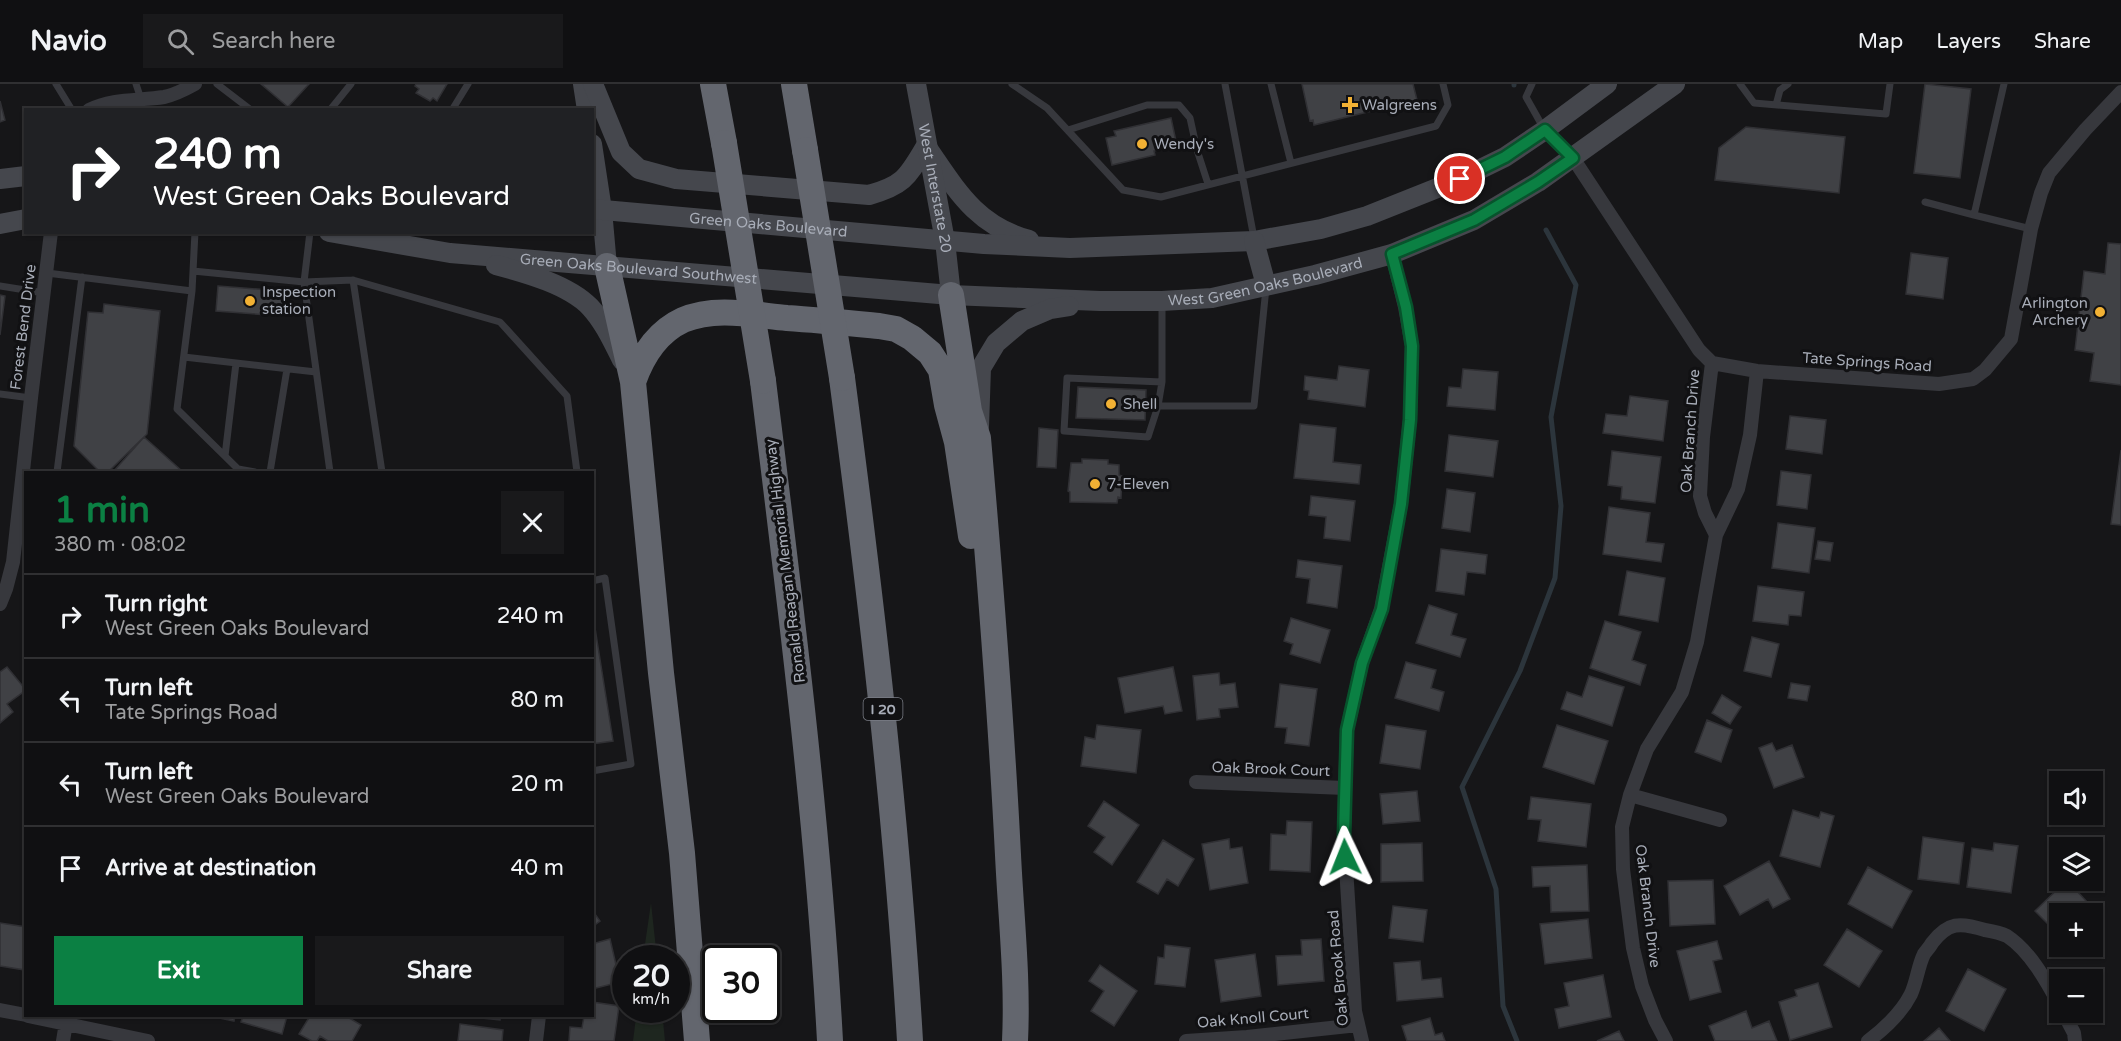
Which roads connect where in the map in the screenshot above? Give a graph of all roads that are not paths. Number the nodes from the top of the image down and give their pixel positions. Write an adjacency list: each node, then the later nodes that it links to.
1 (56, 84): 27 (lane)
2 (136, 84): 25 (lane)
3 (217, 84): 29 (lane)
4 (351, 84): 30 (lane)
5 (468, 84): 31 (lane)
6 (574, 84): 32 (main road)
7 (584, 84): 33 (main road)
8 (593, 84): 36 (main road)
9 (713, 84): 114 (highway, Ronald Reagan Memorial Highway, bridge)
10 (794, 84): 115 (highway, I 20, bridge)
11 (916, 84): 36 (main road, West Interstate 20)
12 (1012, 84): 34 (lane)
13 (1225, 84): 40 (lane)
14 (1271, 84): 38 (lane)
15 (1443, 84): 38 (lane)
16 (1532, 84): 35 (lane)
17 (1606, 84): 35 (main road)
18 (1675, 84): 37 (main road, West Green Oaks Boulevard)
19 (1740, 84): 26 (lane)
20 (1788, 84): 26 (lane)
21 (1890, 84): 26 (lane)
22 (2004, 84): 46 (lane)
23 (188, 86): 25 (street)
24 (2121, 92): 49 (street, Tate Springs Road)
25 (141, 99): 28 (street)
26 (1776, 105)
27 (71, 108)
28 (94, 108)
29 (248, 108)
30 (332, 108)
31 (453, 108)
32 (573, 108)
33 (587, 108)
34 (1068, 130): 43 (lane); 43 (lane)
35 (1545, 130): 37 (street); 55 (main road)
36 (926, 146): 54 (main road, West Interstate 20); 56 (main road)
37 (1573, 158): 58 (main road, West Green Oaks Boulevard); 74 (street)
38 (1291, 163): 40 (lane)
39 (594, 170): 45 (main road)
40 (1244, 175): 43 (lane); 55 (lane)
41 (24, 176): 42 (main road)
42 (0, 179)
43 (1208, 184)
44 (1925, 202): 46 (lane)
45 (597, 209): 54 (main road, Green Oaks Boulevard); 59 (main road)
46 (1974, 215): 49 (lane)
47 (24, 219): 48 (main road)
48 (0, 224)
49 (2031, 229): 76 (street, Tate Springs Road)
50 (51, 234): 61 (street, Forest Bend Drive)
51 (195, 234): 60 (lane)
52 (310, 234): 64 (lane)
53 (341, 234): 57 (main road, Green Oaks Boulevard Southwest)
54 (945, 241): 56 (main road); 69 (main road, West Interstate 20)
55 (1254, 241): 56 (main road); 65 (main road)
56 (1070, 249)
57 (450, 253): 59 (main road, Green Oaks Boulevard Southwest); 78 (main road)
58 (1392, 254): 65 (main road, West Green Oaks Boulevard); 99 (street, Oak Brook Road)
59 (607, 266): 69 (main road, Green Oaks Boulevard Southwest); 78 (highway)
60 (193, 272): 64 (lane); 67 (lane)
61 (47, 273): 62 (lane); 68 (street, Forest Bend Drive)
62 (82, 278): 67 (lane); 86 (lane)
63 (353, 280): 64 (lane); 90 (lane); 91 (lane)
64 (304, 282): 77 (lane)
65 (1266, 285): 71 (main road, West Green Oaks Boulevard); 82 (lane)
66 (0, 286): 68 (lane)
67 (192, 291): 72 (lane)
68 (45, 293): 81 (street, Forest Bend Drive)
69 (951, 295): 70 (main road, West Green Oaks Boulevard); 83 (highway)
70 (1100, 301): 71 (main road, West Green Oaks Boulevard); 83 (main road)
71 (1162, 301): 79 (lane)
72 (184, 357): 73 (lane); 84 (lane)
73 (236, 363): 75 (lane); 84 (lane)
74 (1712, 363): 76 (street, Tate Springs Road); 93 (street, Oak Branch Drive)
75 (287, 369): 77 (lane); 88 (lane)
76 (1757, 371): 93 (street, Oak Branch Drive)
77 (316, 372): 89 (lane)
78 (633, 382): 96 (highway); 113 (highway)
79 (1162, 382): 82 (lane); 82 (lane)
80 (0, 394): 81 (lane)
81 (31, 398): 85 (street, Forest Bend Drive)
82 (1158, 406)
83 (978, 438): 96 (highway)
84 (225, 456): 87 (lane)
85 (27, 471)
86 (57, 471)
87 (249, 471)
88 (270, 471)
89 (330, 471)
90 (382, 471)
91 (577, 471)
92 (24, 491): 95 (street, Forest Bend Drive)
93 (1716, 535): 100 (street, Oak Branch Drive)
94 (594, 581): 97 (lane)
95 (0, 604)
96 (998, 669): 116 (highway)
97 (594, 771)
98 (1196, 782): 99 (street, Oak Brook Court)
99 (1345, 788): 109 (street, Oak Brook Road)
100 (1630, 795): 101 (street); 119 (street, Oak Branch Drive)
101 (1720, 820)
102 (2049, 987): 120 (street)
103 (0, 1010): 104 (street)
104 (24, 1014)
105 (37, 1017): 107 (street)
106 (539, 1017): 112 (street)
107 (66, 1023): 110 (street); 111 (street)
108 (2069, 1023): 121 (street)
109 (1358, 1025): 117 (street, Oak Knoll Court); 118 (street, Oak Brook Road)
110 (63, 1041)
111 (148, 1041)
112 (536, 1041)
113 (697, 1041)
114 (831, 1041)
115 (910, 1041)
116 (1015, 1041)
117 (1186, 1041)
118 (1362, 1041)
119 (1666, 1041)
120 (1868, 1041)
121 (2075, 1041)

